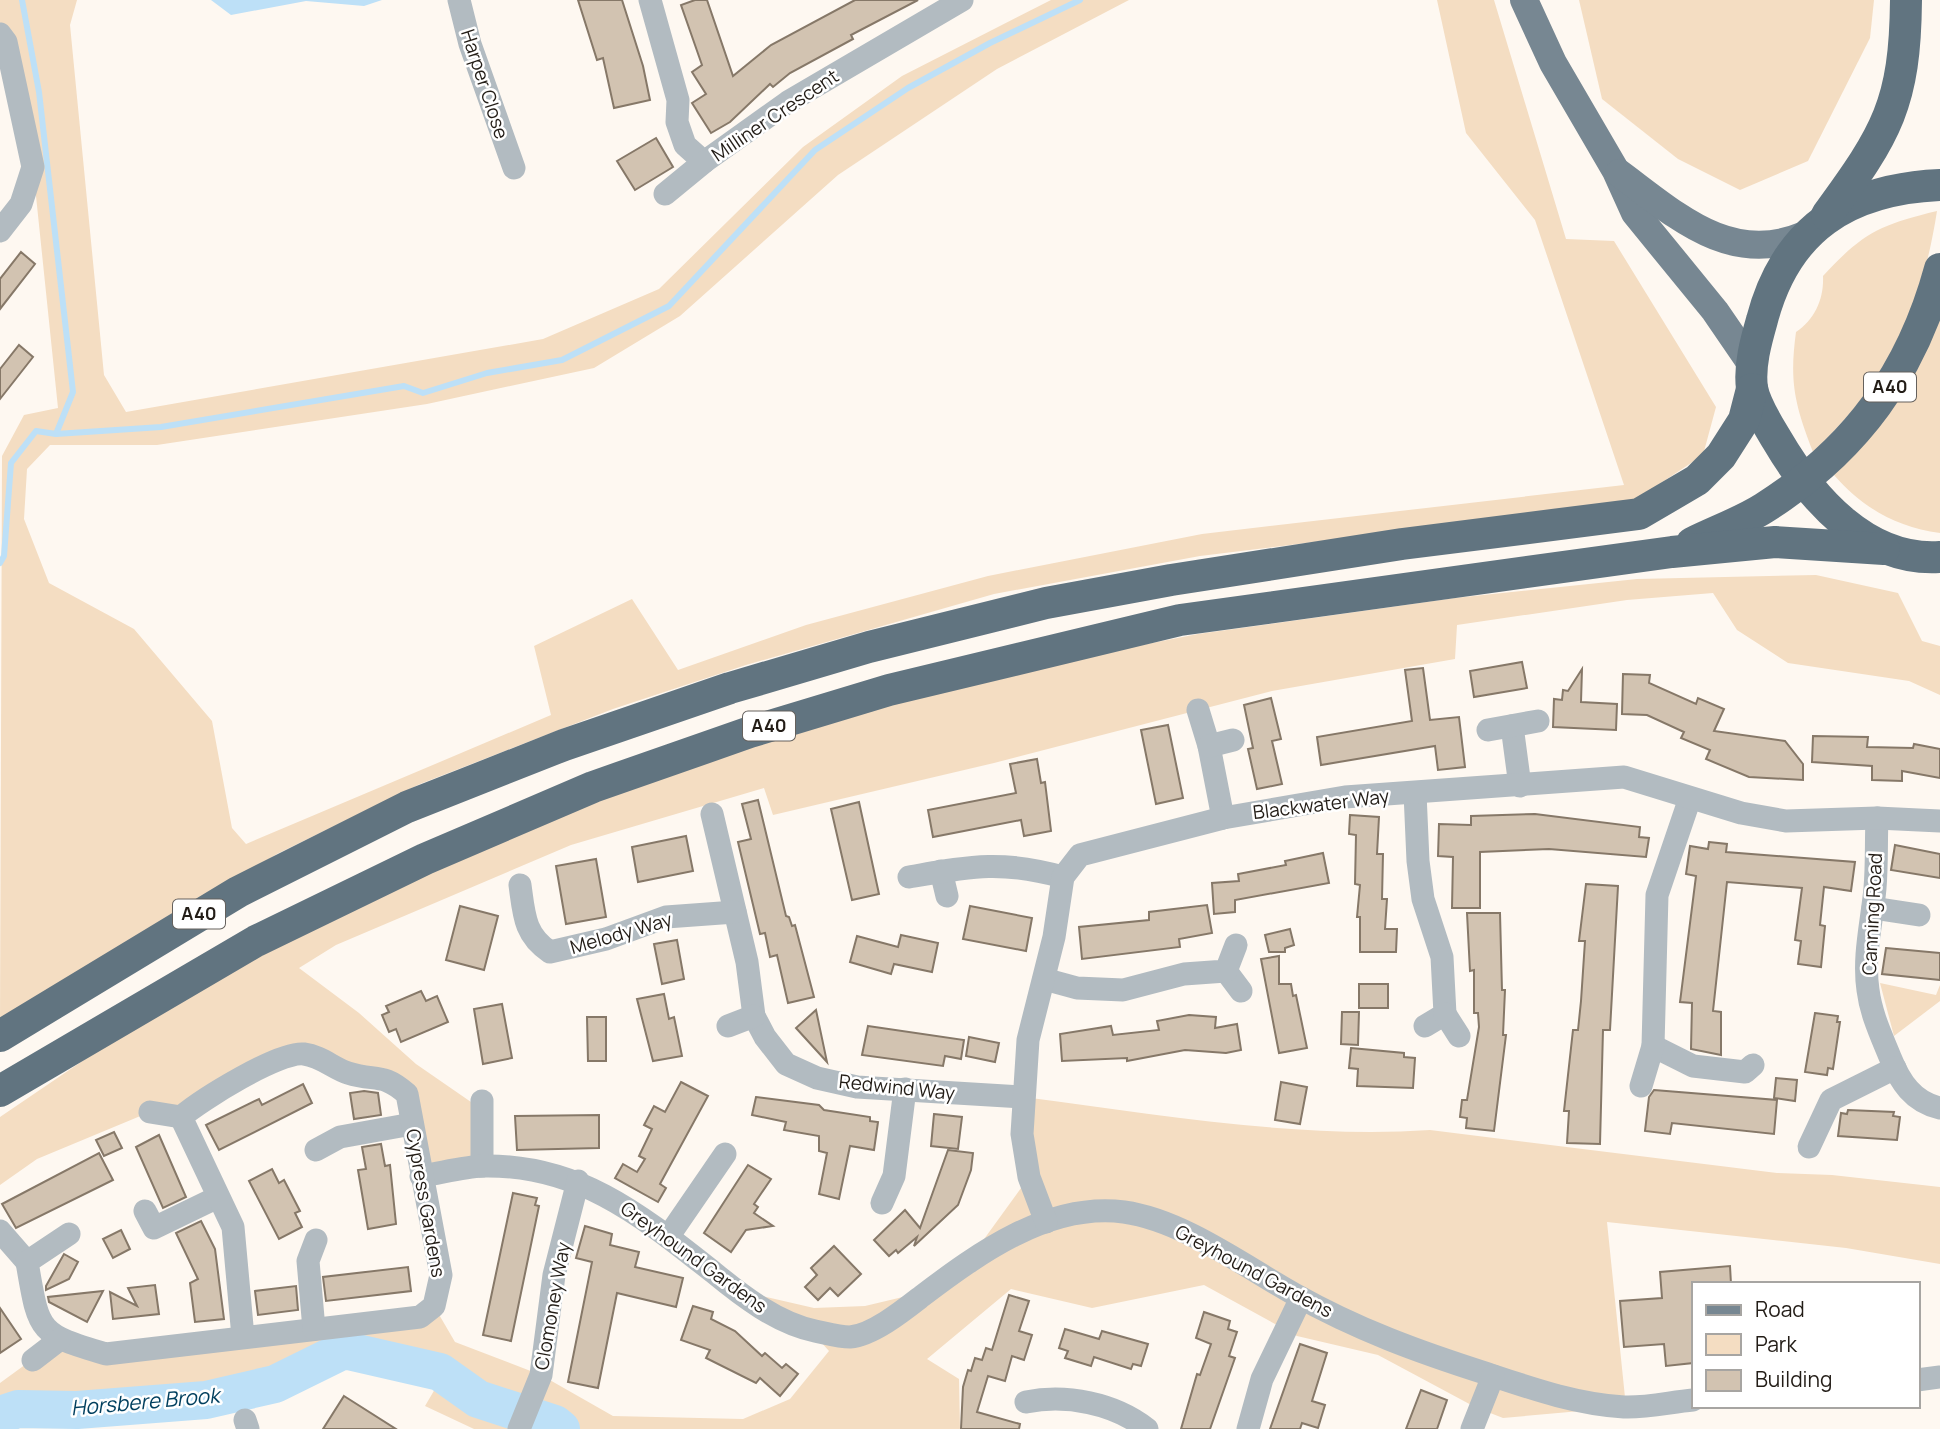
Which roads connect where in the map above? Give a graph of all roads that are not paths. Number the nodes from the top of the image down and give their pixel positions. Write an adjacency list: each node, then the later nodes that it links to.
1 (459, 0): 8 (street, Harper Close)
2 (650, 0): 7 (street, Milliner Crescent)
3 (962, 0): 7 (street, Milliner Crescent)
4 (1524, 0): 9 (main road)
5 (1906, 0): 12 (highway, A40)
6 (0, 34): 13 (street)
7 (704, 162): 11 (street)
8 (514, 168)
9 (1616, 171): 12 (main road); 15 (main road)
10 (1940, 185): 12 (highway)
11 (665, 194)
12 (1816, 225): 15 (highway, A40)
13 (0, 231)
14 (1940, 268): 16 (highway, A40)
15 (1752, 377): 16 (highway, A40); 49 (highway, A40)
16 (1801, 481): 17 (highway, A40); 18 (highway, A40)
17 (1884, 549): 18 (highway, A40); 19 (highway, A40)
18 (1672, 552): 56 (highway, A40)
19 (1936, 561)
20 (1198, 710): 25 (street)
21 (1538, 721): 22 (street)
22 (1512, 726): 23 (street); 26 (street)
23 (1488, 730)
24 (1233, 740): 25 (street)
25 (1209, 746): 30 (street)
26 (1520, 786): 27 (street, Blackwater Way); 28 (street, Blackwater Way)
27 (1415, 793): 30 (street, Blackwater Way); 45 (street)
28 (1690, 798): 31 (street, Blackwater Way); 51 (street)
29 (712, 814): 39 (street, Redwind Way)
30 (1223, 818): 35 (street, Blackwater Way)
31 (1877, 818): 32 (street, Blackwater Way); 38 (street, Canning Road)
32 (1940, 821)
33 (941, 872): 34 (street); 35 (street); 37 (street)
34 (909, 877)
35 (1063, 877): 43 (street)
36 (520, 885): 39 (street, Melody Way)
37 (947, 896)
38 (1872, 908): 40 (street); 53 (street, Canning Road)
39 (735, 912): 46 (street, Redwind Way)
40 (1919, 915)
41 (1236, 945): 42 (street)
42 (1226, 971): 43 (street); 44 (street)
43 (1044, 979): 57 (street)
44 (1241, 991)
45 (1445, 1014): 48 (street); 50 (street)
46 (754, 1016): 47 (street); 55 (street, Redwind Way)
47 (728, 1026)
48 (1425, 1026)
49 (0, 1037)
50 (1459, 1037)
51 (1653, 1046): 52 (street); 54 (street)
52 (1753, 1065)
53 (1895, 1068): 59 (street, Canning Road); 63 (street)
54 (1640, 1086)
55 (905, 1089): 57 (street, Redwind Way); 70 (street)
56 (0, 1091)
57 (1023, 1097): 72 (street)
58 (484, 1099): 66 (street)
59 (1940, 1108)
60 (150, 1112): 61 (street)
61 (181, 1117): 62 (street, Cypress Gardens); 69 (street)
62 (412, 1124): 64 (street); 67 (street, Cypress Gardens)
63 (1809, 1147)
64 (316, 1150)
65 (725, 1154): 75 (street)
66 (482, 1166): 67 (street, Greyhound Gardens); 68 (street, Greyhound Gardens)
67 (421, 1176): 79 (street, Cypress Gardens)
68 (578, 1181): 75 (street, Greyhound Gardens); 88 (street, Clomoney Way)
69 (218, 1196): 71 (street); 80 (street)
70 (882, 1203)
71 (145, 1212)
72 (1046, 1222): 75 (street, Greyhound Gardens); 78 (street, Greyhound Gardens)
73 (0, 1231): 77 (street)
74 (69, 1234): 77 (street)
75 (668, 1237)
76 (316, 1240): 79 (street)
77 (27, 1262): 81 (street)
78 (1301, 1298): 83 (street, Greyhound Gardens); 90 (street)
79 (314, 1329): 80 (street, Cypress Gardens)
80 (243, 1337): 81 (street, Cypress Gardens)
81 (59, 1340): 82 (street)
82 (33, 1360)
83 (1493, 1376): 87 (street, Greyhound Gardens); 91 (street)
84 (1940, 1377): 85 (street)
85 (1919, 1380)
86 (1042, 1393): 89 (street)
87 (1692, 1399)
88 (519, 1429)
89 (1147, 1429)
90 (1248, 1429)
91 (1472, 1429)

